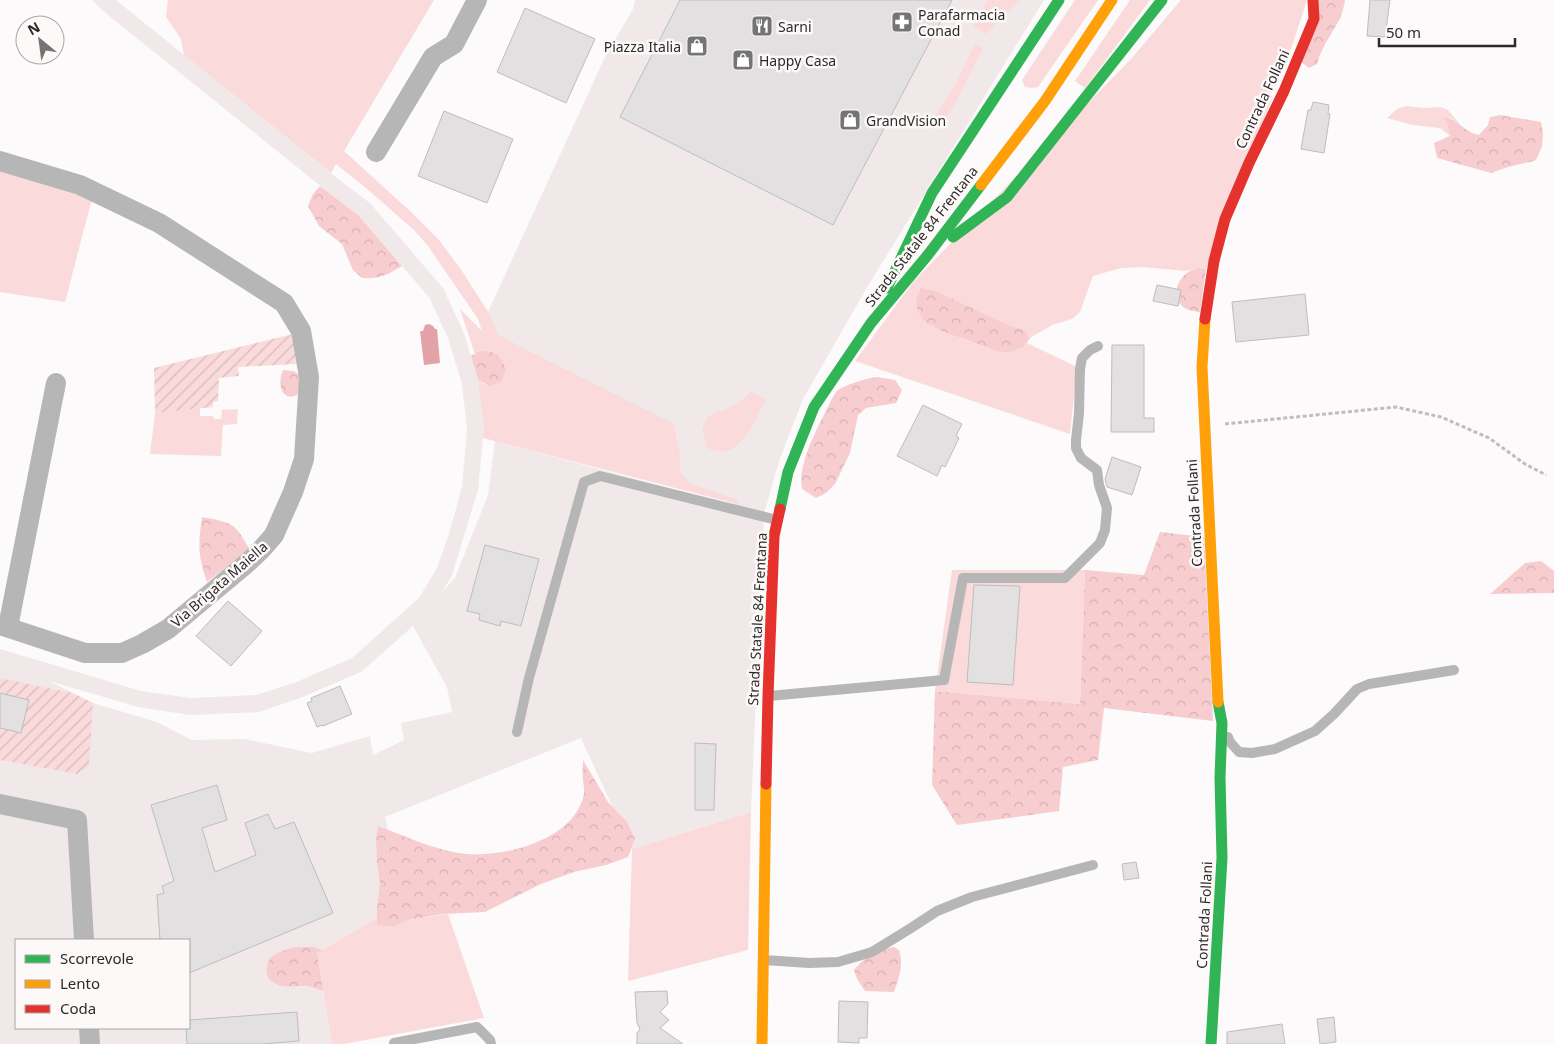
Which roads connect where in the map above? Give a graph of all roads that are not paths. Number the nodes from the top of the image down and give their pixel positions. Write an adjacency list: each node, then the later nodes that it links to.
1 (477, 0): 6 (street)
2 (1059, 0): 9 (main road)
3 (1112, 0): 8 (main road, Strada Statale 84 Frentana)
4 (1162, 0): 8 (main road)
5 (1313, 0): 16 (main road, Contrada Follani)
6 (376, 152)
7 (0, 161): 13 (street, Via Brigata Maiella)
8 (927, 256): 9 (main road, Strada Statale 84 Frentana)
9 (871, 323): 12 (main road, Strada Statale 84 Frentana)
10 (1098, 346): 15 (lane)
11 (56, 382): 13 (street)
12 (778, 520): 15 (main road, Strada Statale 84 Frentana); 17 (lane)
13 (4, 626)
14 (1454, 670): 16 (lane)
15 (768, 696): 21 (main road, Strada Statale 84 Frentana)
16 (1222, 723): 27 (main road, Contrada Follani)
17 (517, 732)
18 (0, 804): 20 (street)
19 (1093, 866): 21 (lane)
20 (84, 939)
21 (763, 960): 26 (main road, Strada Statale 84 Frentana)
22 (89, 1029): 24 (street)
23 (394, 1043): 25 (lane)
24 (90, 1044)
25 (491, 1044)
26 (762, 1044)
27 (1211, 1044)

